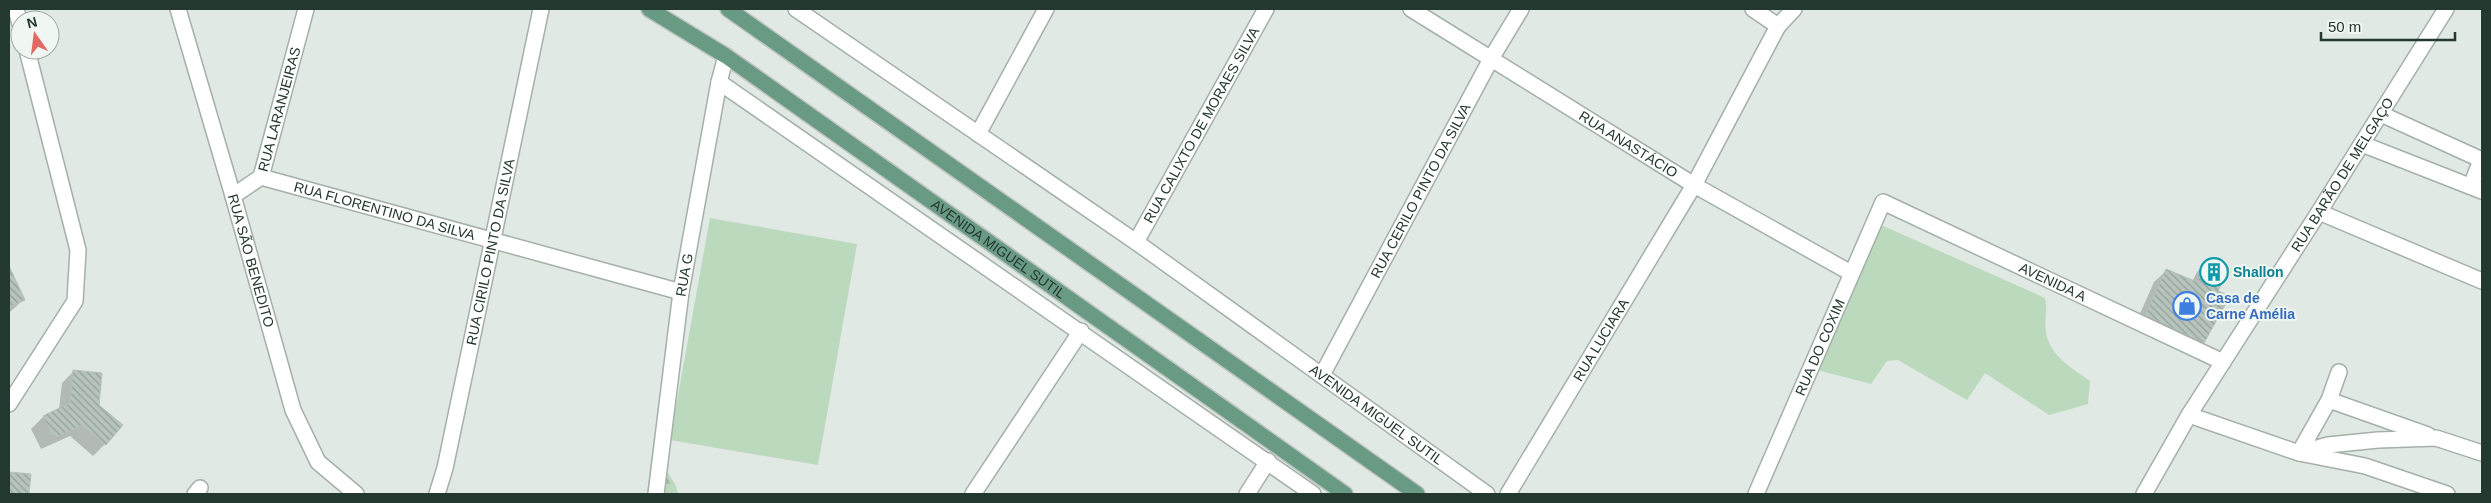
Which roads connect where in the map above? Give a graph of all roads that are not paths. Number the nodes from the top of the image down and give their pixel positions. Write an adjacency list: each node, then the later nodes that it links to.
1 (178, 9): 27 (street, RUA SÃO BENEDITO)
2 (306, 9): 24 (street, RUA LARANJEIRAS)
3 (541, 9): 30 (street, RUA CIRILO PINTO DA SILVA)
4 (649, 9): 16 (main road, AVENIDA MIGUEL SUTIL)
5 (728, 9): 54 (main road)
6 (796, 9): 14 (street, AVENIDA MIGUEL SUTIL)
7 (1046, 9): 21 (street)
8 (1266, 9): 31 (street, RUA CALIXTO DE MORAES SILVA)
9 (1411, 9): 17 (street, RUA ANASTÁCIO)
10 (1521, 9): 17 (street, RUA CERILO PINTO DA SILVA)
11 (1753, 9): 15 (street)
12 (1794, 9): 15 (street, RUA LUCIARA)
13 (2446, 9): 20 (street, RUA BARÃO DE MELGAÇO)
14 (810, 14): 21 (street, AVENIDA MIGUEL SUTIL)
15 (1778, 26): 25 (street, RUA LUCIARA)
16 (726, 56): 19 (street, RUA G); 53 (main road, AVENIDA MIGUEL SUTIL)
17 (1492, 57): 25 (street, RUA ANASTÁCIO); 38 (street, RUA CERILO PINTO DA SILVA)
18 (30, 60): 40 (street)
19 (719, 82): 34 (street, RUA G); 35 (street, AVENIDA MIGUEL SUTIL)
20 (2381, 114): 22 (street, RUA BARÃO DE MELGAÇO); 23 (street)
21 (978, 134): 31 (street, AVENIDA MIGUEL SUTIL)
22 (2362, 144): 26 (street); 29 (street, RUA BARÃO DE MELGAÇO)
23 (2482, 160): 26 (street)
24 (261, 177): 27 (street, RUA LARANJEIRAS); 30 (street, RUA FLORENTINO DA SILVA)
25 (1694, 185): 32 (street, RUA ANASTÁCIO); 56 (street, RUA LUCIARA)
26 (2476, 188)
27 (233, 196): 47 (street, RUA SÃO BENEDITO)
28 (1884, 202): 32 (street, RUA DO COXIM); 36 (street, AVENIDA A)
29 (2319, 212): 33 (street); 36 (street, RUA BARÃO DE MELGAÇO)
30 (491, 242): 34 (street, RUA FLORENTINO DA SILVA); 48 (street, RUA CIRILO PINTO DA SILVA)
31 (1136, 242): 38 (street, AVENIDA MIGUEL SUTIL)
32 (1851, 273): 57 (street, RUA DO COXIM)
33 (2482, 281)
34 (681, 292): 49 (street, RUA G)
35 (1081, 332): 45 (street, AVENIDA MIGUEL SUTIL); 50 (street)
36 (2223, 362): 41 (street, RUA BARÃO DE MELGAÇO)
37 (2339, 372): 39 (street)
38 (1322, 375): 55 (street, AVENIDA MIGUEL SUTIL)
39 (2328, 400): 42 (street); 43 (street)
40 (9, 404)
41 (2189, 415): 43 (street); 58 (street, RUA BARÃO DE MELGAÇO)
42 (2436, 438): 43 (street); 44 (street)
43 (2299, 453): 46 (street)
44 (2482, 453)
45 (1268, 461): 51 (street); 52 (street, AVENIDA MIGUEL SUTIL)
46 (2417, 490): 59 (street)
47 (356, 494)
48 (437, 494)
49 (656, 494)
50 (973, 494)
51 (1247, 494)
52 (1313, 494)
53 (1345, 494)
54 (1418, 494)
55 (1487, 494)
56 (1508, 494)
57 (1756, 494)
58 (2144, 494)
59 (2447, 494)

